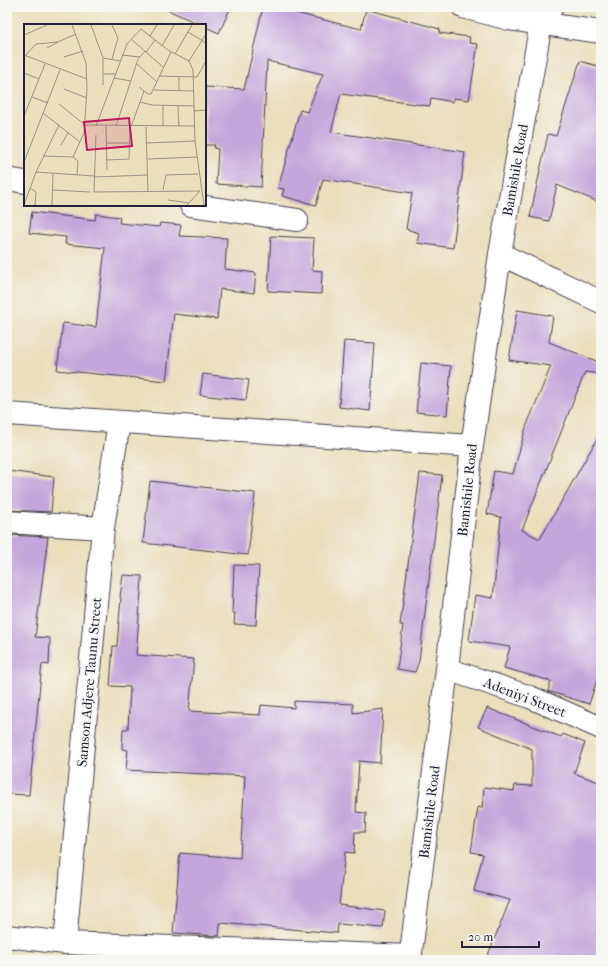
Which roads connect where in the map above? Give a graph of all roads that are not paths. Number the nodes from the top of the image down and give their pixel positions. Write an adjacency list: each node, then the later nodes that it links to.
1 (463, 7): 2 (street)
2 (546, 15): 3 (street); 8 (street, Bamishile Road)
3 (601, 32)
4 (7, 180): 5 (street)
5 (24, 182)
6 (198, 206): 7 (street)
7 (297, 220)
8 (500, 254): 9 (street); 12 (street, Bamishile Road)
9 (601, 302)
10 (7, 414): 11 (street)
11 (119, 422): 12 (street); 14 (street, Samson Adjere Taunu Street)
12 (472, 446): 15 (street, Bamishile Road)
13 (7, 522): 14 (street)
14 (103, 528): 18 (street, Samson Adjere Taunu Street)
15 (447, 669): 16 (street, Adeniyi Street); 19 (street, Bamishile Road)
16 (601, 728)
17 (7, 936): 18 (street)
18 (65, 943): 19 (street)
19 (411, 958)

